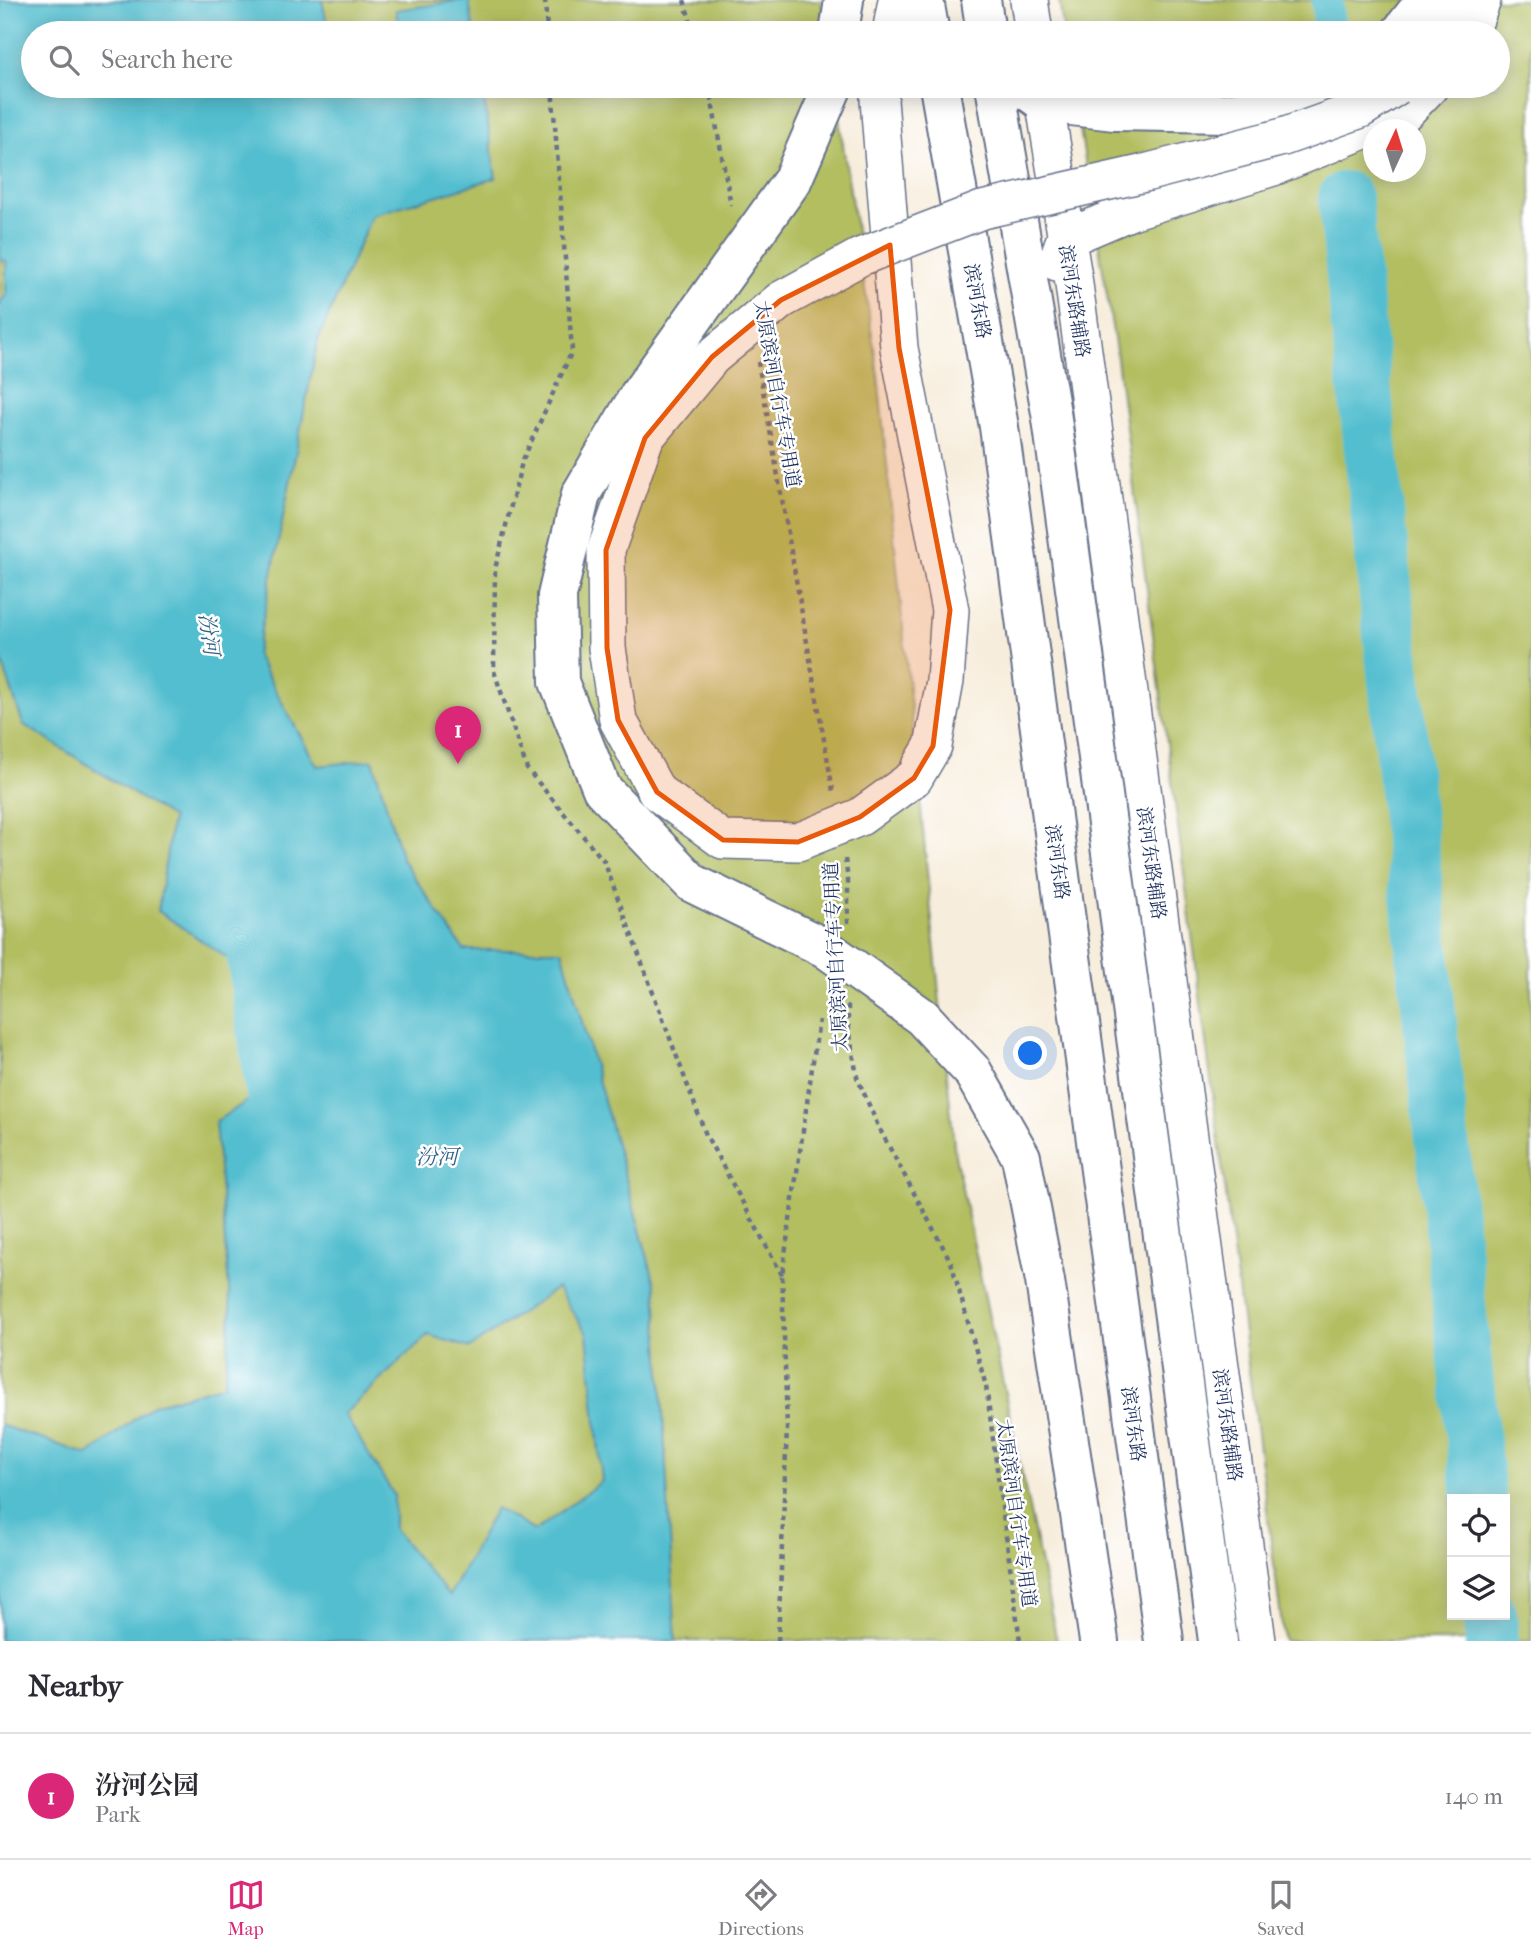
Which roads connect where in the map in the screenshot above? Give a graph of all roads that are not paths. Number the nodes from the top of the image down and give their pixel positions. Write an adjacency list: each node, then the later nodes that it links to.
1 (844, 0): 9 (highway)
2 (897, 0): 10 (main road)
3 (924, 0): 11 (highway)
4 (981, 0): 12 (highway)
5 (1029, 0): 13 (main road)
6 (1426, 0): 14 (highway)
7 (1455, 0): 15 (main road)
8 (1482, 0): 16 (main road)
9 (841, 21)
10 (893, 21)
11 (928, 21)
12 (984, 21)
13 (1032, 21)
14 (1409, 21)
15 (1446, 21)
16 (1474, 21)
17 (827, 98): 32 (highway, bridge)
18 (878, 98): 27 (main road, bridge)
19 (941, 98): 33 (highway, 滨河东路)
20 (997, 98): 31 (highway)
21 (1037, 98): 26 (main road, 滨河东路辅路)
22 (1064, 98): 23 (highway)
23 (1315, 98)
24 (1379, 98): 30 (main road, bridge)
25 (1419, 98): 26 (main road)
26 (1065, 239): 31 (main road); 35 (main road, 滨河东路辅路)
27 (890, 245)
28 (890, 245): 29 (main road, bridge)
29 (890, 245)
30 (890, 245)
31 (1035, 322): 34 (highway)
32 (1099, 1641)
33 (1164, 1641)
34 (1218, 1641)
35 (1257, 1641)

